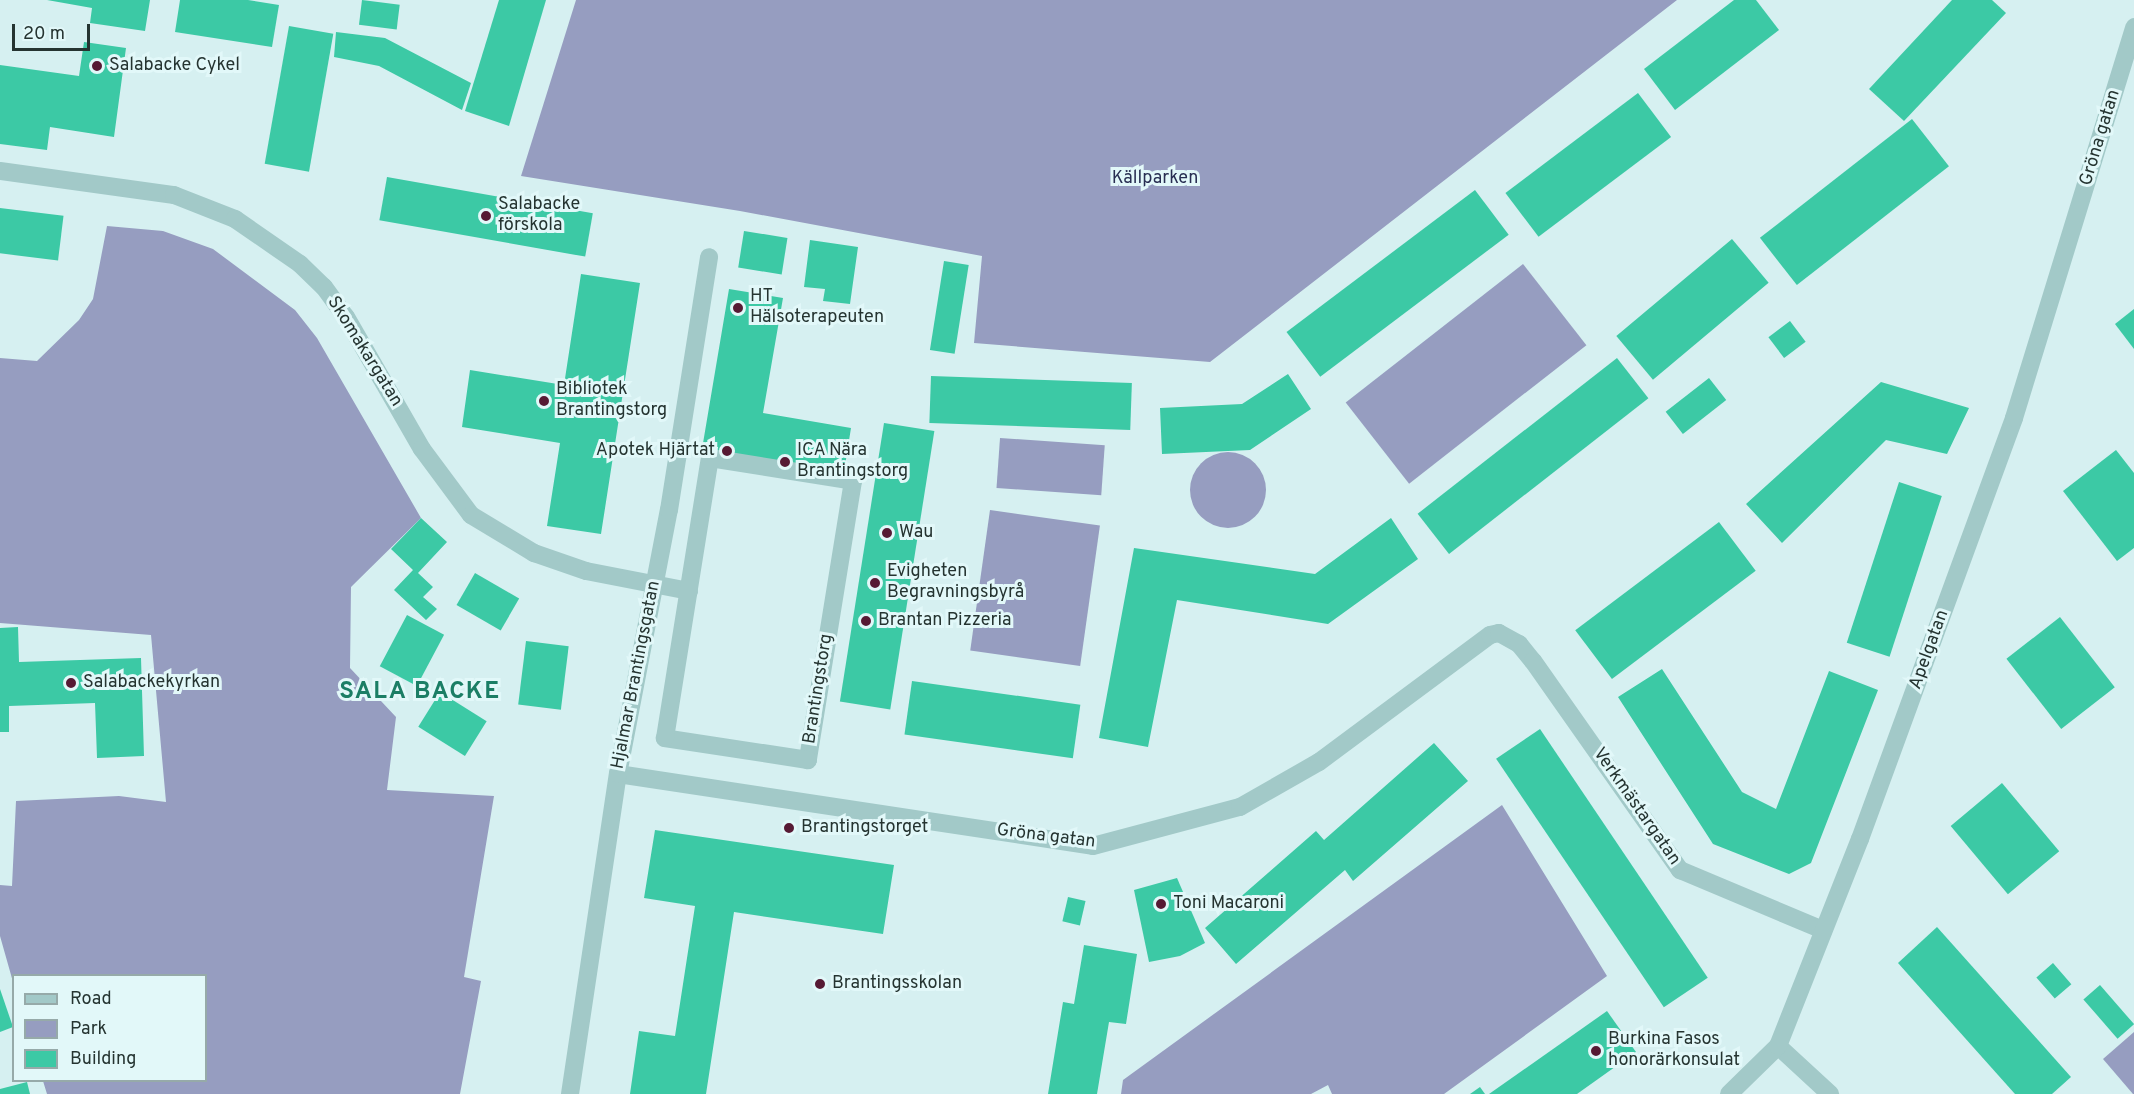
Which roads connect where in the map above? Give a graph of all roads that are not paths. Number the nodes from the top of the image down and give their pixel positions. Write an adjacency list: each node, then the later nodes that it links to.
1 (2134, 27): 3 (street, Gröna gatan)
2 (0, 171): 5 (street, Skomakargatan)
3 (2069, 249): 9 (street, Apelgatan)
4 (709, 257): 5 (street, Hjalmar Brantingsgatan)
5 (655, 583): 6 (street, Skomakargatan); 8 (street, Hjalmar Brantingsgatan)
6 (689, 591): 6 (street, Brantingstorg)
7 (1490, 635): 8 (street, Gröna gatan); 9 (street, Verkmästargatan)
8 (618, 774): 11 (street, Hjalmar Brantingsgatan)
9 (1823, 930): 10 (street, Apelgatan)
10 (1778, 1047): 12 (street); 13 (street)
11 (570, 1094)
12 (1729, 1094)
13 (1830, 1094)

